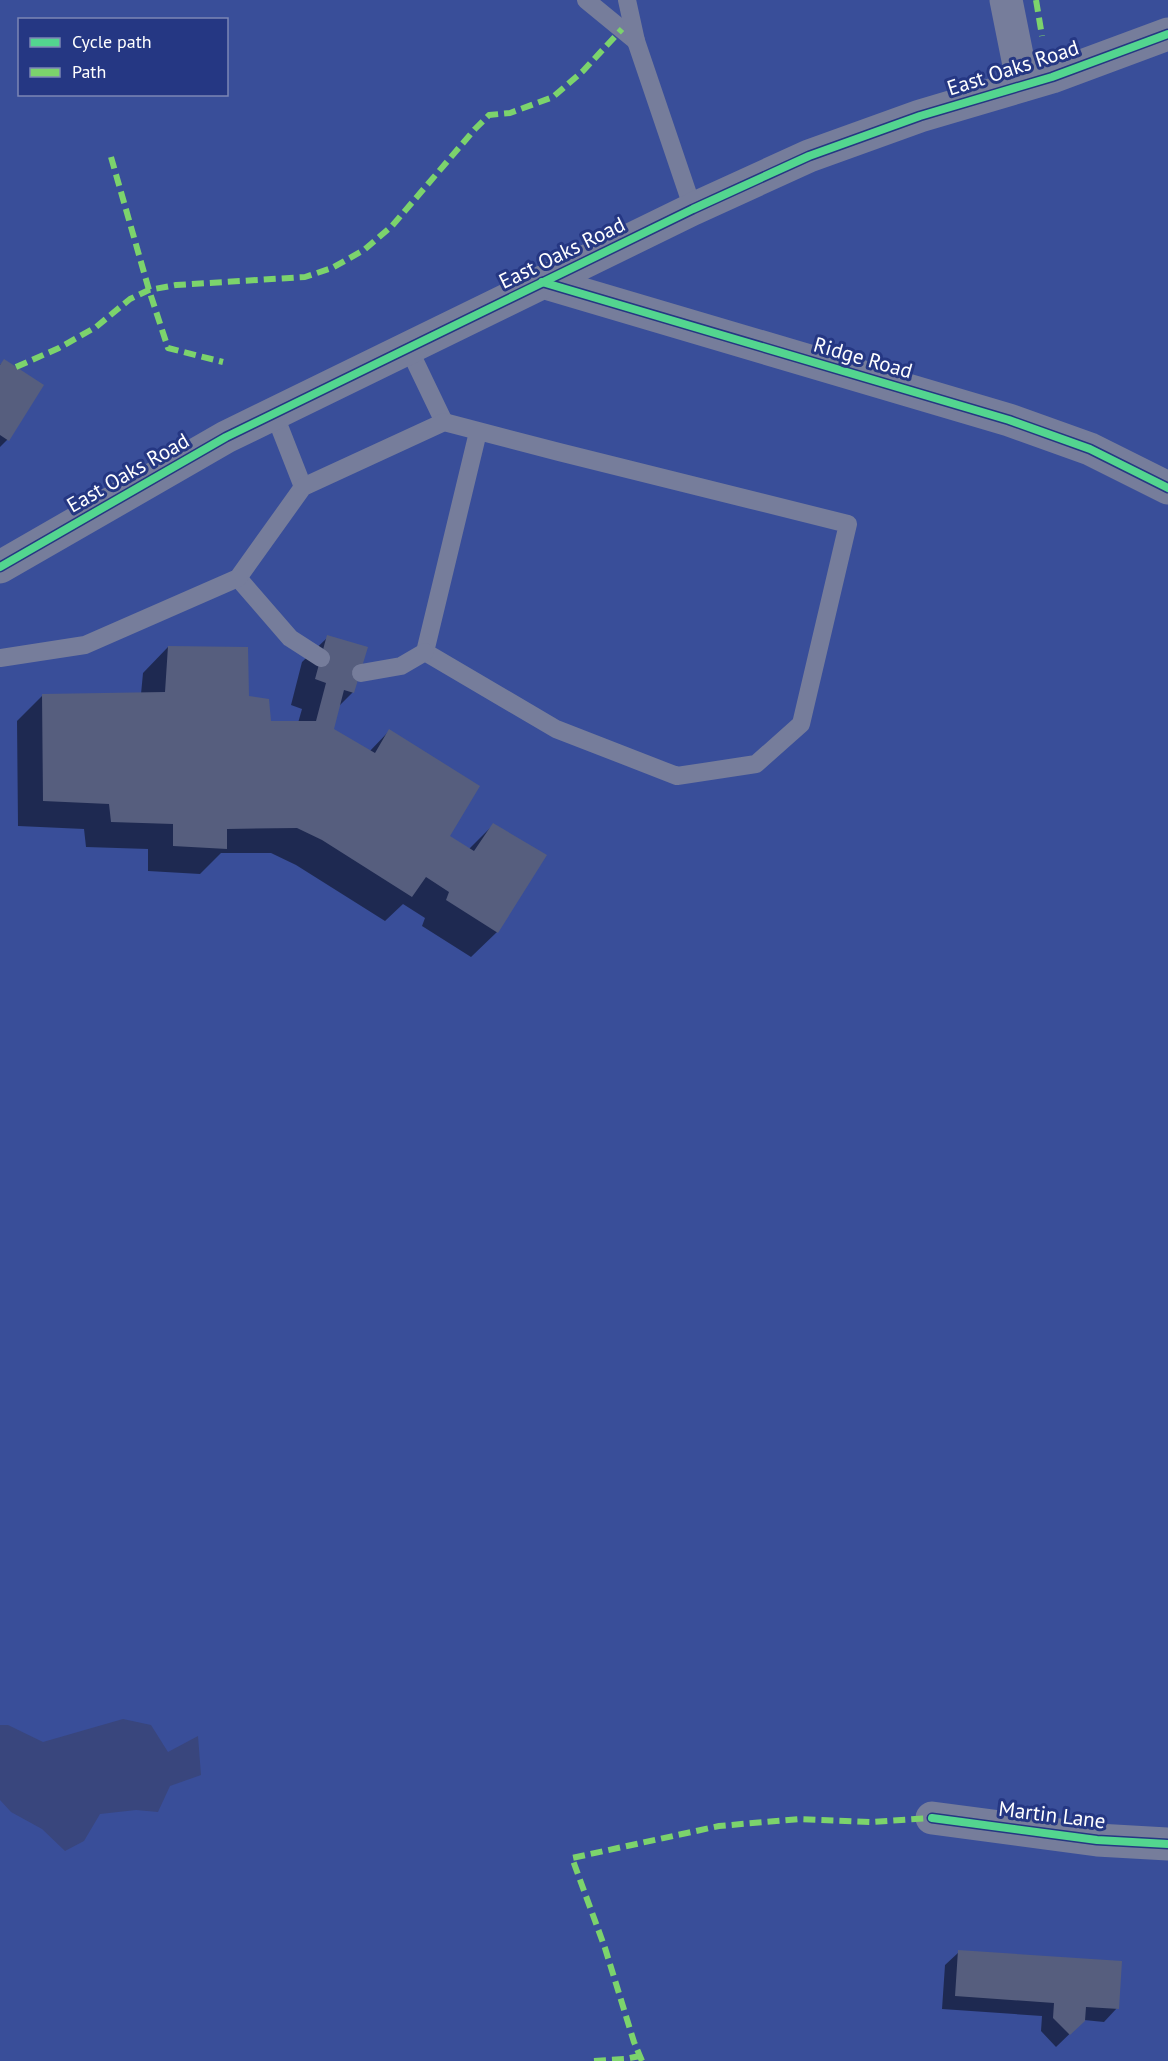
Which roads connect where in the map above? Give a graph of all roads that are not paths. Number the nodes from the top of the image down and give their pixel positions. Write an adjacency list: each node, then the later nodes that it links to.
1 (586, 0): 5 (lane)
2 (627, 0): 5 (lane)
3 (1006, 0): 6 (street)
4 (1168, 34): 6 (street, East Oaks Road)
5 (636, 41): 7 (lane)
6 (1023, 85): 7 (street, East Oaks Road)
7 (693, 209): 8 (street, East Oaks Road)
8 (542, 282): 9 (street, East Oaks Road); 14 (street, Ridge Road)
9 (408, 347): 10 (street, East Oaks Road); 11 (lane)
10 (274, 414): 13 (lane); 15 (street, East Oaks Road)
11 (444, 422): 12 (lane); 13 (lane)
12 (478, 432): 17 (lane); 17 (lane)
13 (303, 487): 16 (lane)
14 (1168, 488)
15 (0, 567)
16 (238, 578): 18 (lane); 19 (lane)
17 (425, 652): 20 (lane)
18 (0, 658)
19 (321, 658)
20 (361, 674)
21 (932, 1818): 22 (street, Martin Lane)
22 (1168, 1844)

